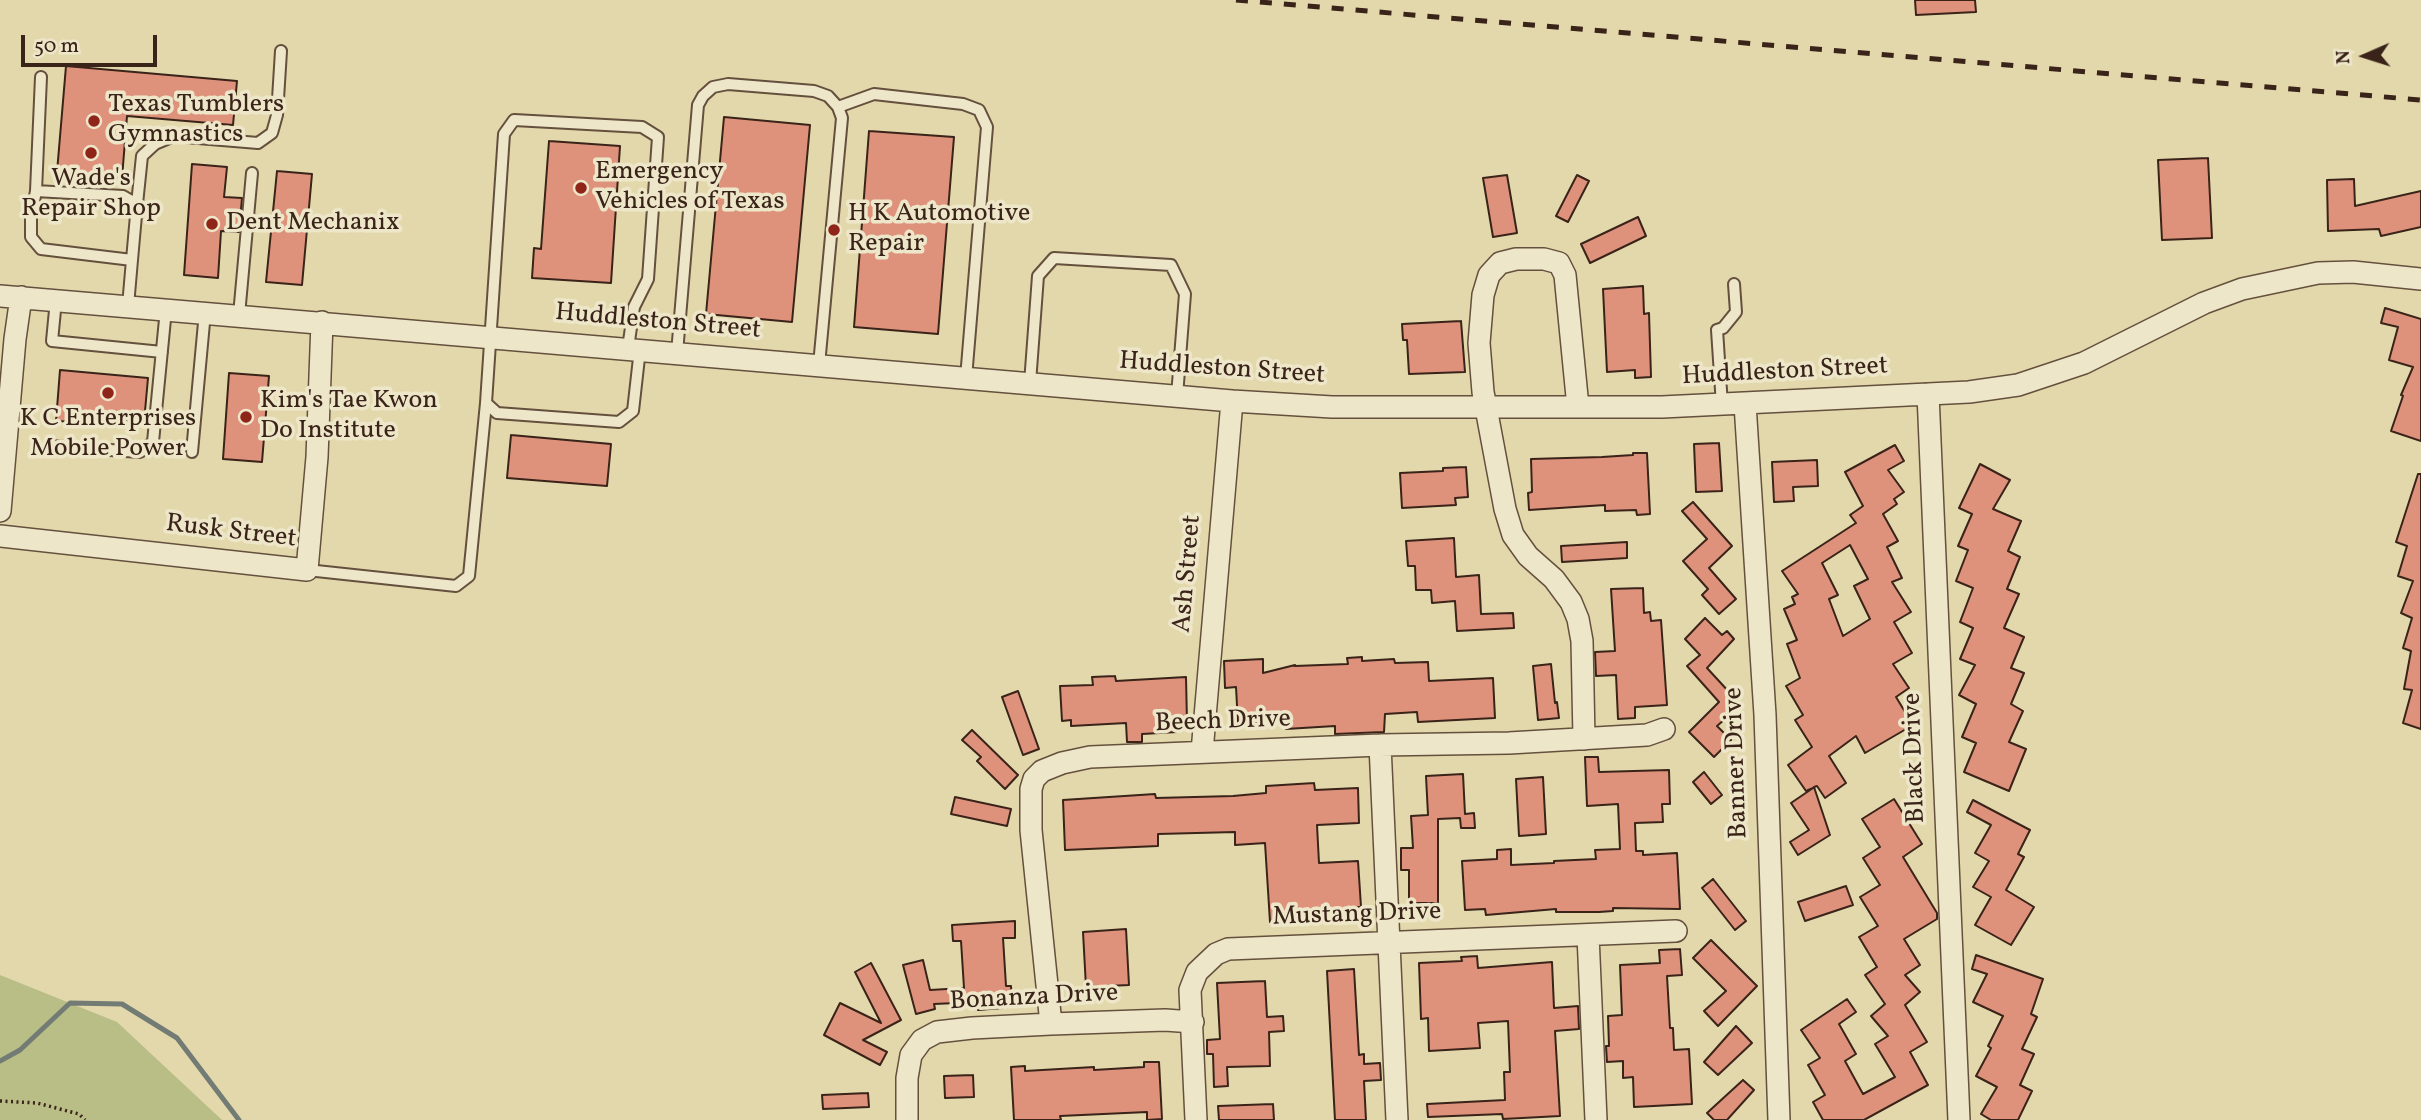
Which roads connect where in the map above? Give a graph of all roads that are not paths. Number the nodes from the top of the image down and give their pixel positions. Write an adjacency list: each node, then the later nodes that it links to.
1 (281, 51): 6 (lane)
2 (41, 78): 5 (lane)
3 (838, 107): 20 (lane); 21 (lane); 22 (lane)
4 (252, 173): 15 (lane)
5 (36, 191): 6 (lane); 7 (lane)
6 (137, 204): 7 (lane)
7 (132, 260): 12 (lane)
8 (2421, 279): 24 (street, Huddleston Street)
9 (1734, 284): 29 (lane)
10 (11, 296): 11 (street, Huddleston Street); 34 (street)
11 (56, 300): 12 (street, Huddleston Street); 19 (lane)
12 (128, 306): 13 (street, Huddleston Street)
13 (166, 309): 14 (street, Huddleston Street); 19 (lane)
14 (205, 312): 15 (street, Huddleston Street); 33 (lane)
15 (239, 315): 16 (street, Huddleston Street)
16 (322, 322): 17 (street, Huddleston Street); 36 (street)
17 (492, 336): 18 (street, Huddleston Street); 18 (lane); 27 (lane)
18 (634, 349): 20 (street, Huddleston Street); 27 (lane)
19 (162, 352): 32 (lane)
20 (677, 353): 21 (street, Huddleston Street)
21 (820, 365): 22 (street, Huddleston Street)
22 (966, 378): 23 (street, Huddleston Street)
23 (1030, 383): 25 (street, Huddleston Street); 25 (lane)
24 (1928, 394): 28 (street, Huddleston Street); 51 (street, Black Drive)
25 (1177, 396): 26 (street, Huddleston Street)
26 (1231, 401): 31 (street, Huddleston Street); 40 (street, Ash Street)
27 (486, 403): 36 (lane, Rusk Street)
28 (1745, 404): 29 (street, Huddleston Street); 50 (street, Banner Drive)
29 (1722, 405): 30 (street, Huddleston Street)
30 (1578, 407): 31 (street, Huddleston Street); 31 (street)
31 (1486, 408): 38 (street)
32 (50, 446)
33 (192, 452)
34 (0, 511)
35 (0, 536): 36 (street, Rusk Street)
36 (307, 570)
37 (1664, 729): 38 (street, Beech Drive)
38 (1584, 738): 39 (street, Beech Drive)
39 (1380, 745): 40 (street, Beech Drive); 43 (street)
40 (1202, 752): 45 (street, Beech Drive)
41 (1676, 931): 42 (street, Mustang Drive)
42 (1588, 935): 43 (street, Mustang Drive); 49 (street)
43 (1389, 943): 44 (street, Mustang Drive); 48 (street)
44 (1193, 1022): 45 (street, Bonanza Drive); 47 (street, Mustang Drive)
45 (1051, 1024): 46 (street, Bonanza Drive)
46 (907, 1120)
47 (1196, 1120)
48 (1397, 1120)
49 (1595, 1120)
50 (1779, 1120)
51 (1959, 1120)

